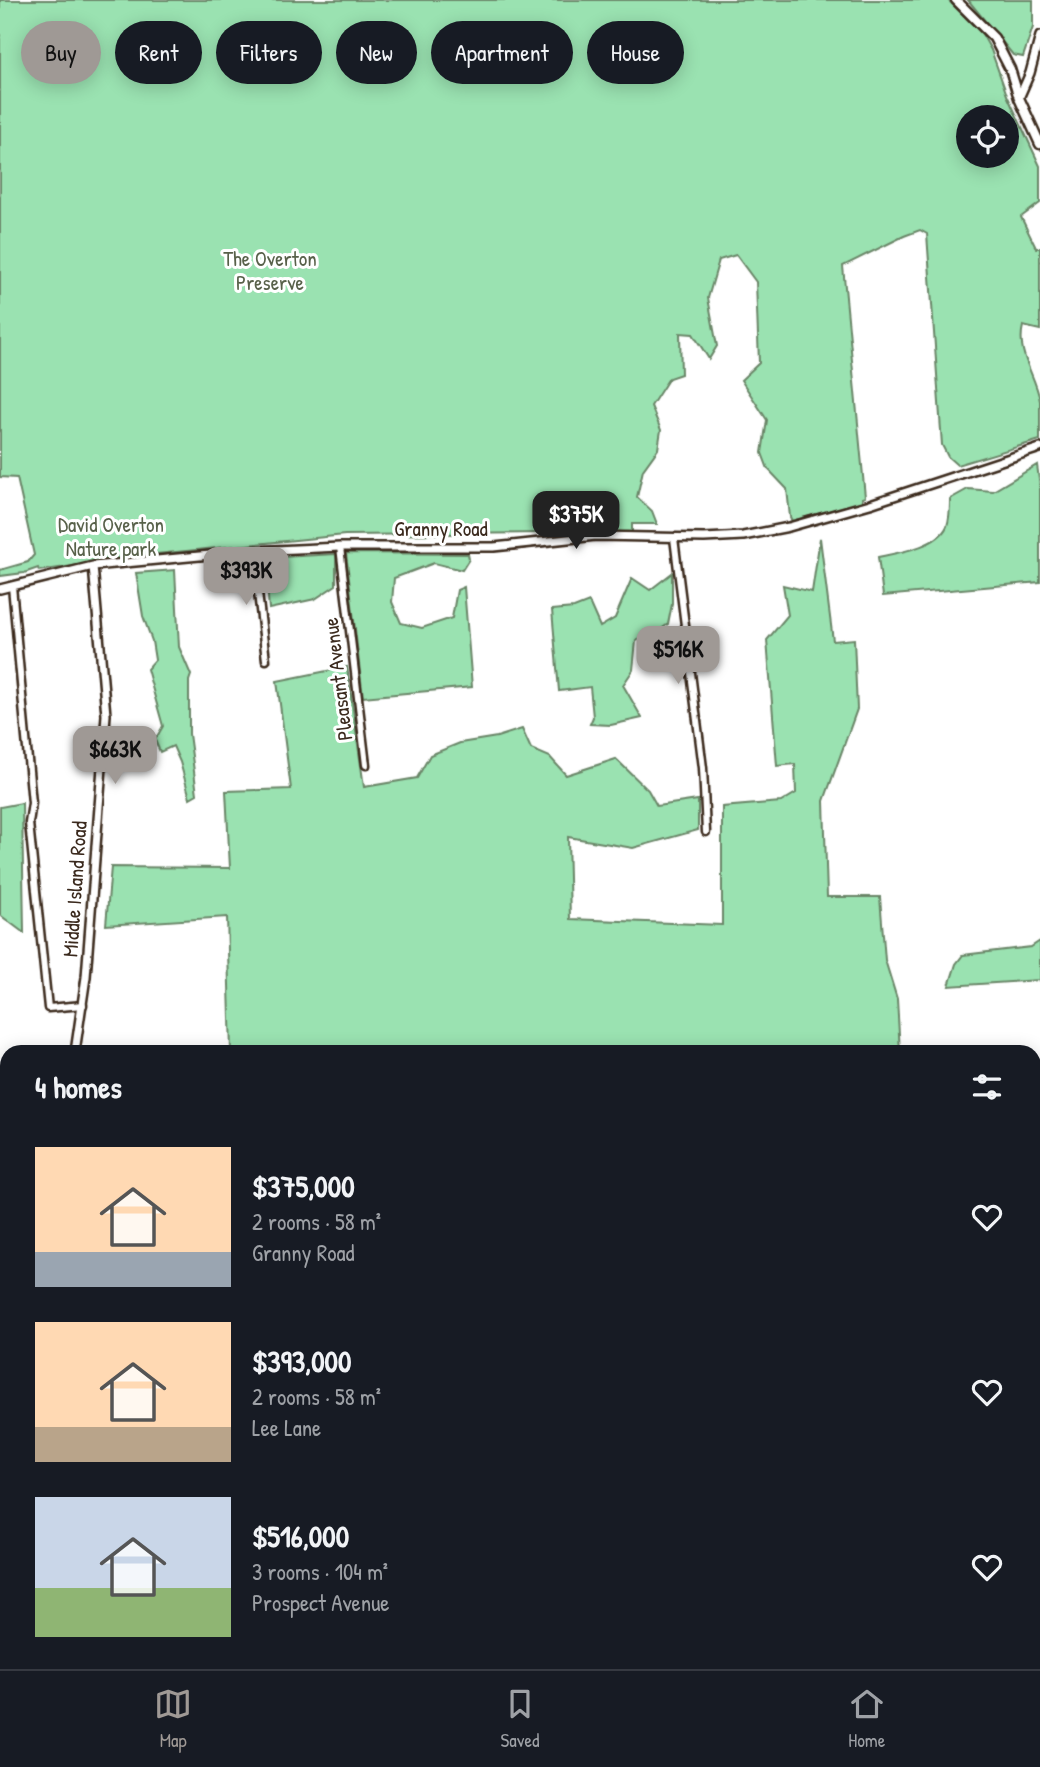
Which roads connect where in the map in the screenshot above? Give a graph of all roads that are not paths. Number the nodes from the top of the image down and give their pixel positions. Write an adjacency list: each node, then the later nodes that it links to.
1 (956, 0): 3 (main road)
2 (1040, 36): 3 (street)
3 (1018, 98): 4 (main road)
4 (1040, 145)
5 (1040, 448): 6 (street, Granny Road)
6 (674, 538): 7 (street, Granny Road); 14 (street)
7 (340, 547): 8 (street, Granny Road); 13 (street, Pleasant Avenue)
8 (253, 551): 9 (street, Granny Road); 12 (street)
9 (93, 566): 10 (street, Granny Road); 15 (street, Middle Island Road)
10 (12, 586): 11 (street, Granny Road); 15 (street)
11 (0, 589)
12 (266, 660)
13 (366, 765)
14 (706, 832)
15 (83, 1005): 16 (street, Middle Island Road)
16 (76, 1045)

